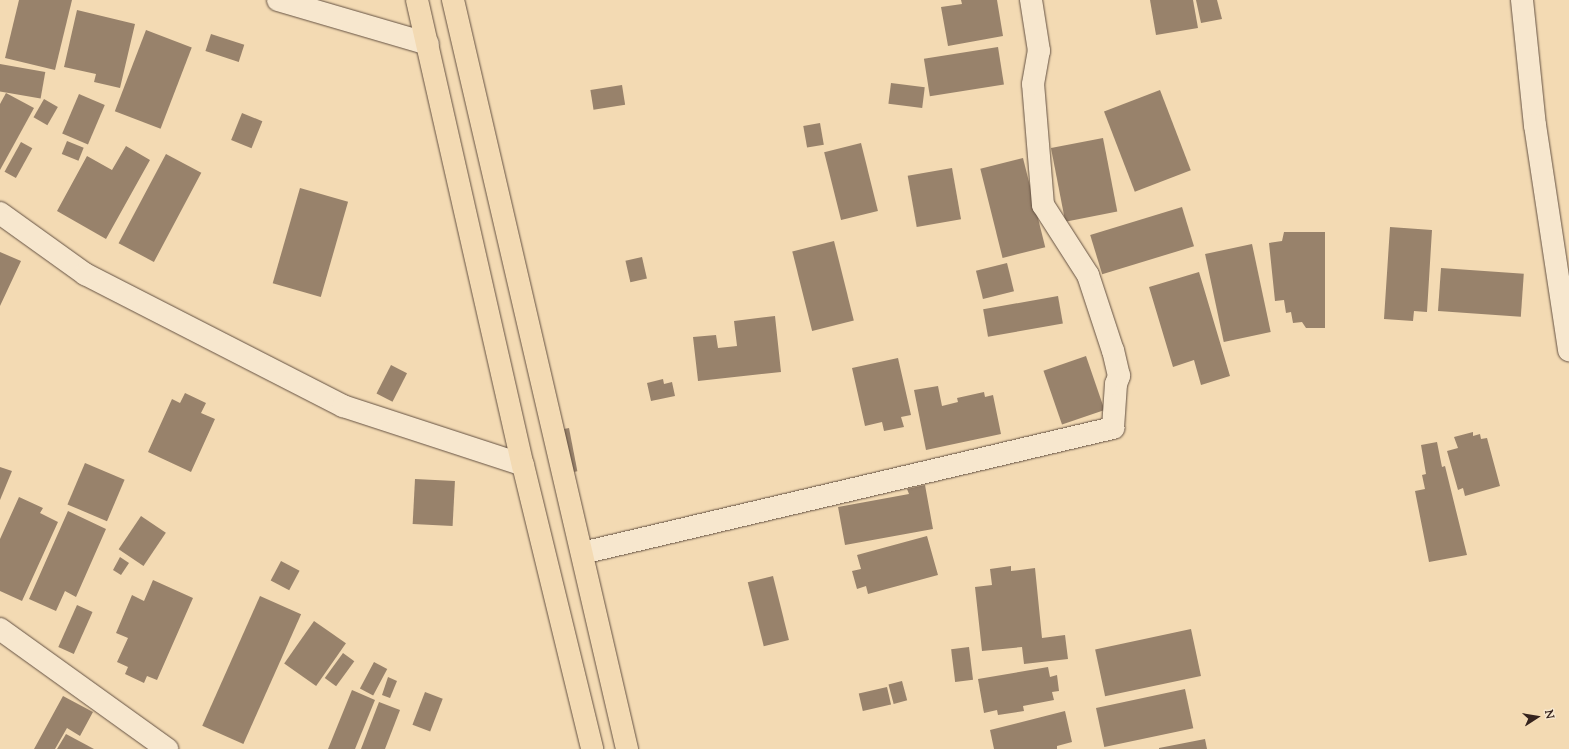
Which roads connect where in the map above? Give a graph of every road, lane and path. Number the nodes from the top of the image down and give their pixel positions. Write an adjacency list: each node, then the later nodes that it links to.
1 (278, 0): 6 (street)
2 (417, 0): 6 (highway)
3 (453, 0): 10 (highway)
4 (1031, 0): 10 (street)
5 (1522, 0): 8 (street)
6 (428, 44): 9 (highway)
7 (0, 213): 9 (street)
8 (1569, 350)
9 (523, 465): 13 (highway)
10 (582, 553): 14 (highway)
11 (0, 629): 12 (street)
12 (167, 749)
13 (592, 749)
14 (627, 749)

